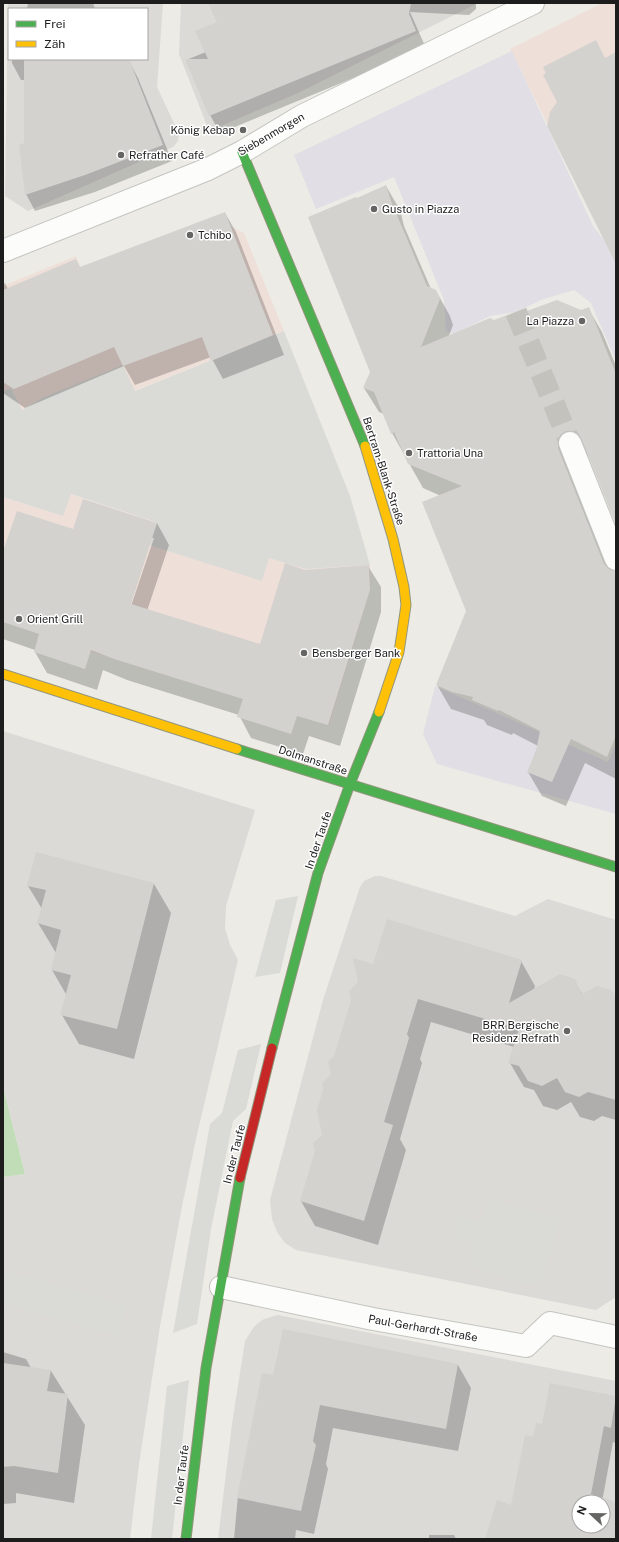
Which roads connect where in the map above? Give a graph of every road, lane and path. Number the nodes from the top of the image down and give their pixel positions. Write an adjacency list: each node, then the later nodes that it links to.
1 (533, 3): 2 (street, Siebenmorgen)
2 (242, 152): 3 (street, Siebenmorgen); 7 (street, Bertram-Blank-Straße)
3 (3, 251)
4 (570, 442): 5 (street)
5 (616, 560)
6 (3, 674): 7 (street, Dolmanstraße)
7 (350, 784): 8 (street, Dolmanstraße); 9 (street, In der Taufe)
8 (616, 867)
9 (221, 1287): 10 (street, Paul-Gerhardt-Straße); 11 (street, In der Taufe)
10 (616, 1337)
11 (186, 1539)

